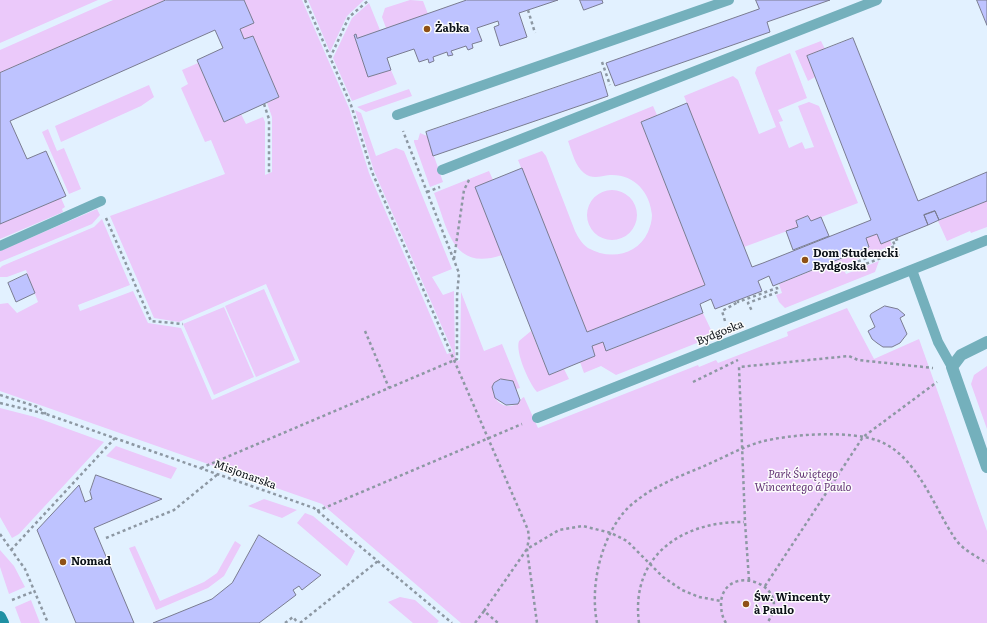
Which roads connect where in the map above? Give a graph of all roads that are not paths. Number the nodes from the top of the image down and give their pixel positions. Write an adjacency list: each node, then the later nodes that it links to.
1 (729, 0): 3 (lane)
2 (877, 0): 4 (lane)
3 (397, 116)
4 (442, 170)
5 (101, 201): 7 (lane)
6 (987, 240): 8 (lane, Bydgoska)
7 (0, 246)
8 (912, 270): 10 (lane); 11 (lane, Bydgoska)
9 (987, 342): 10 (street)
10 (952, 367): 12 (street)
11 (537, 418)
12 (987, 467)
13 (0, 617): 14 (street)
14 (3, 623)

